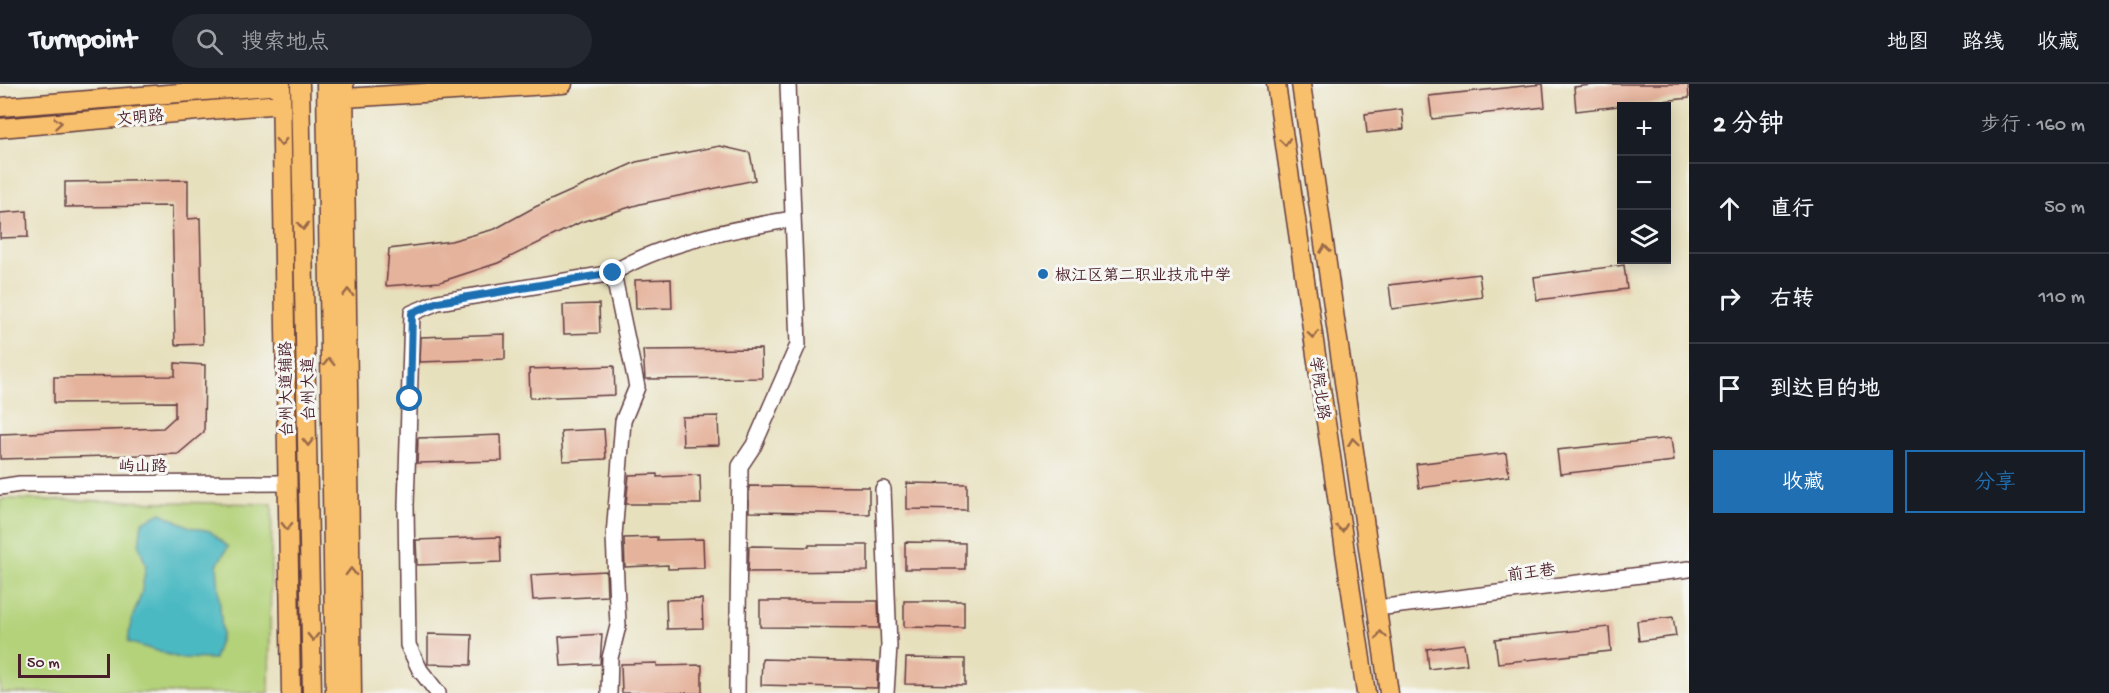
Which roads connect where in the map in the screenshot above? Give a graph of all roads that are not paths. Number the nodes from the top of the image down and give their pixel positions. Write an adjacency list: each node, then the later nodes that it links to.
1 (300, 84): 23 (main road, 台州大道, one-way to 23)
2 (326, 84): 24 (main road, 台州大道, one-way to 2)
3 (563, 84): 9 (main road)
4 (788, 84): 15 (street)
5 (1276, 84): 30 (main road, 学院北路, one-way to 30)
6 (1301, 84): 21 (main road, 学院北路, one-way to 6)
7 (281, 85): 8 (main road, 文明路); 11 (main road, 台州大道辅路)
8 (230, 89): 12 (main road, 文明路); 13 (main road)
9 (428, 89): 10 (main road)
10 (345, 91): 25 (main road, one-way to 10)
11 (281, 104): 13 (main road, 文明路); 17 (main road, 台州大道辅路, one-way to 17)
12 (0, 107)
13 (230, 108): 14 (main road, 文明路, one-way to 13)
14 (0, 128)
15 (793, 219): 16 (street); 28 (street)
16 (613, 273): 26 (street); 27 (street)
17 (286, 483): 18 (street, 屿山路); 22 (main road, 台州大道辅路, one-way to 22)
18 (0, 487)
19 (883, 489): 29 (street)
20 (1689, 569): 21 (street, 前王巷)
21 (1377, 608): 31 (main road, 学院北路, one-way to 21)
22 (291, 693)
23 (312, 693)
24 (335, 693)
25 (351, 693)
26 (438, 693)
27 (609, 693)
28 (737, 693)
29 (886, 693)
30 (1366, 693)
31 (1389, 693)

